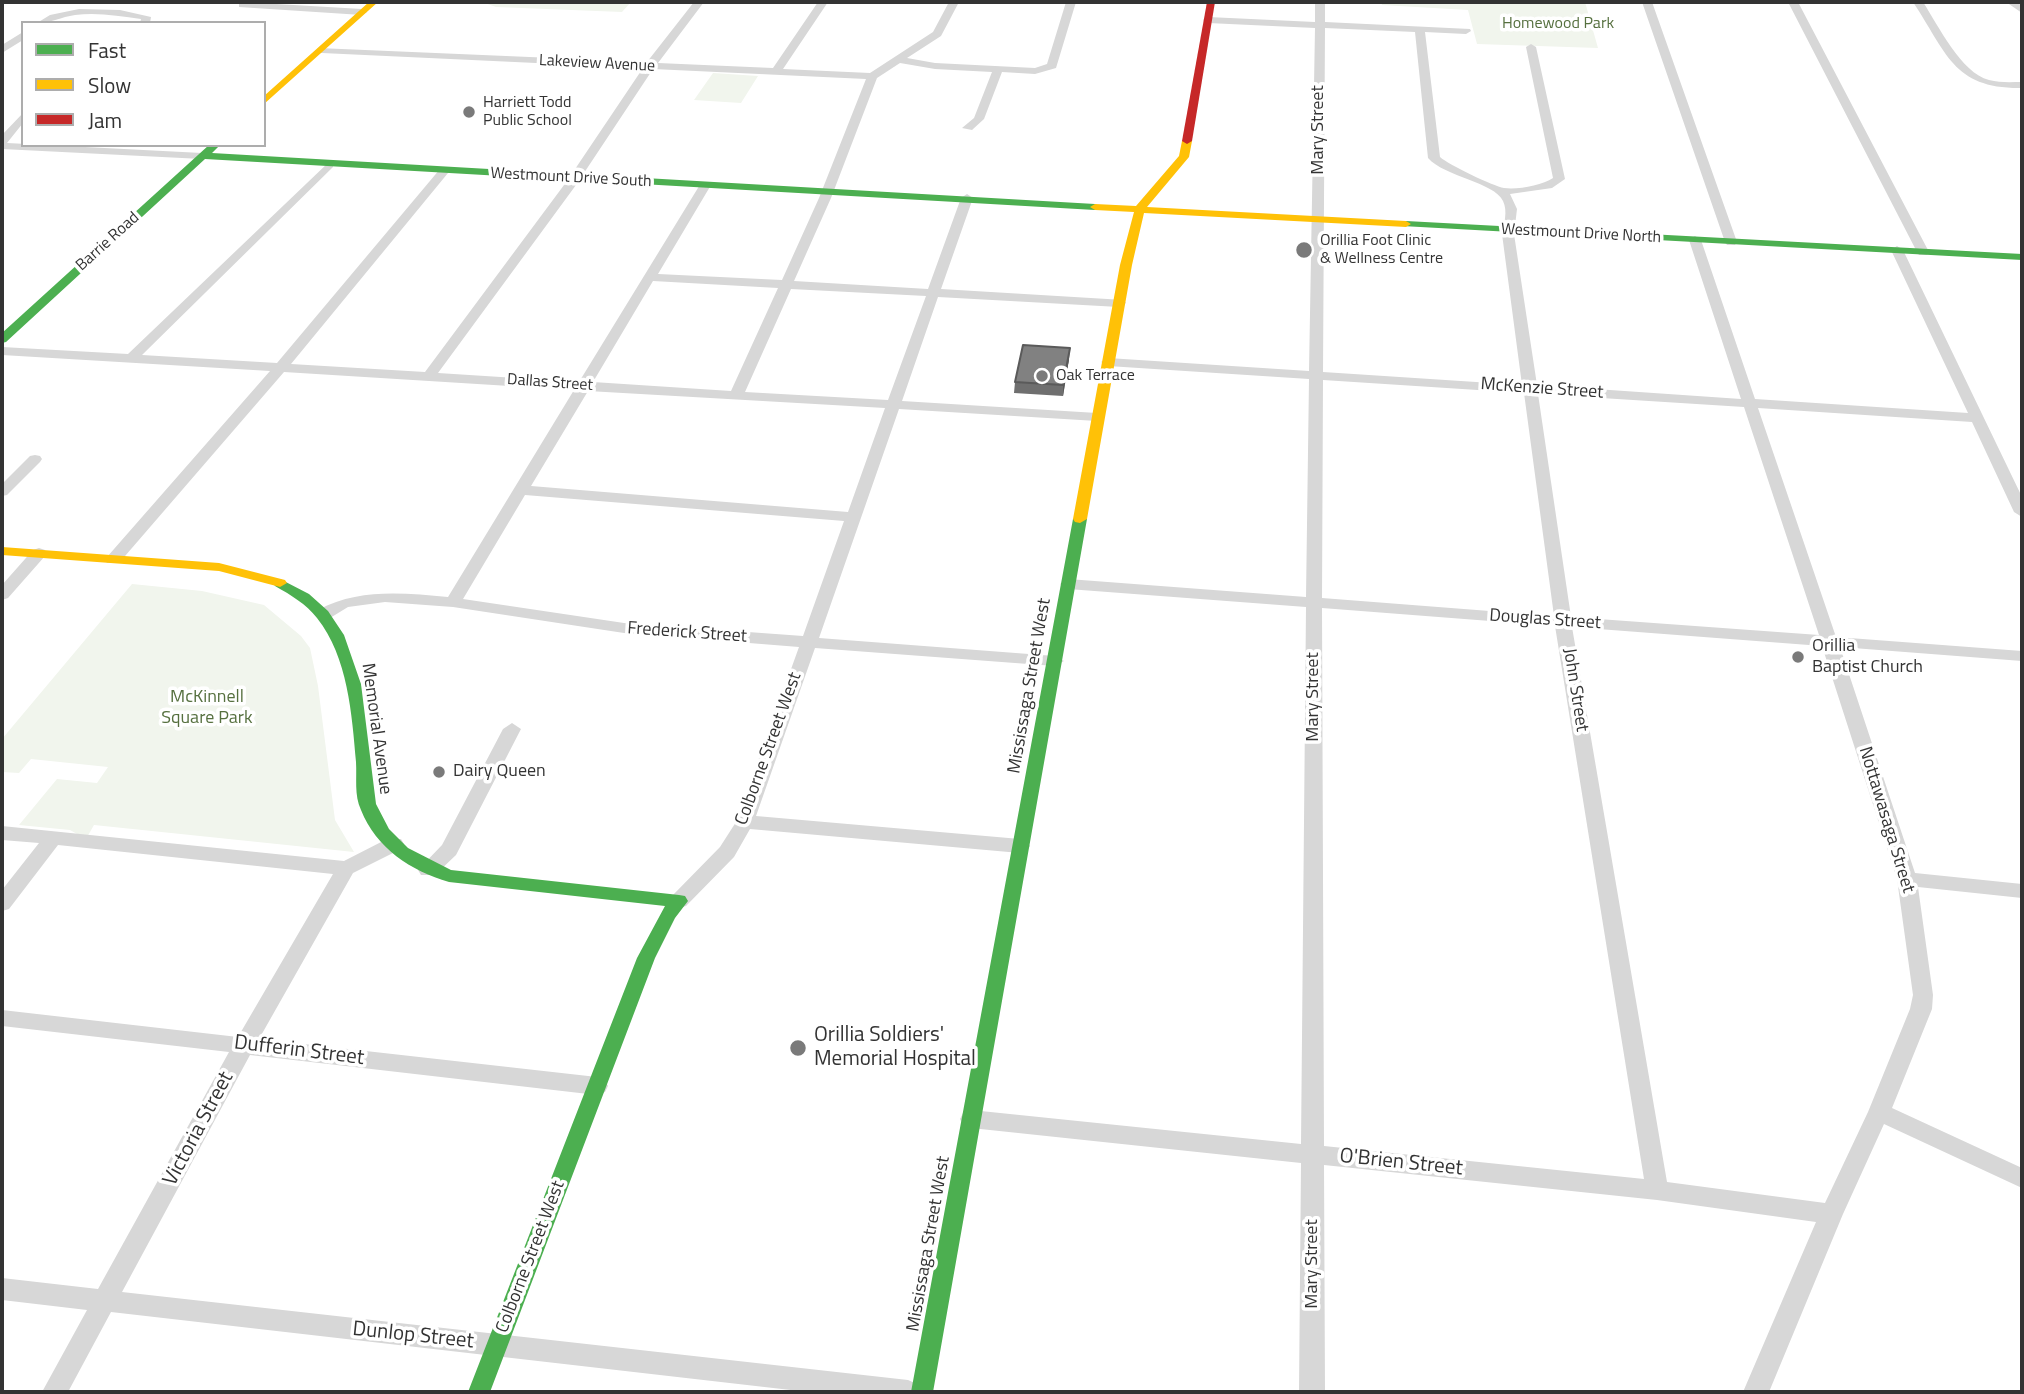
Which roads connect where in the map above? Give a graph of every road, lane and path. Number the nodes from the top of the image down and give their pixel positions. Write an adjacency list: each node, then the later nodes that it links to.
1 (699, 2): 25 (street)
2 (823, 2): 27 (street)
3 (954, 2): 24 (street)
4 (1071, 2): 26 (street)
5 (1211, 2): 14 (street, Mississaga Street West)
6 (1320, 2): 17 (street, Mary Street)
7 (1647, 2): 49 (street)
8 (1793, 2): 51 (street)
9 (1918, 2): 29 (street)
10 (2011, 2): 13 (street)
11 (244, 4): 12 (street)
12 (368, 7): 23 (street)
13 (2022, 10)
14 (1208, 20): 17 (street); 45 (street, Mississaga Street West)
15 (48, 21): 16 (street)
16 (145, 21)
17 (1320, 25): 18 (street); 46 (street, Mary Street)
18 (1420, 30): 19 (street); 43 (street)
19 (1466, 32)
20 (21, 36): 22 (street)
21 (1531, 47): 43 (street)
22 (2, 50)
23 (322, 51): 25 (street, Lakeview Avenue); 30 (street)
24 (897, 59): 26 (street); 28 (street)
25 (649, 67): 27 (street, Lakeview Avenue); 40 (street)
26 (998, 69): 32 (street)
27 (775, 72): 28 (street, Lakeview Avenue)
28 (872, 76): 42 (street)
29 (2022, 85)
30 (266, 100)
31 (21, 119): 33 (street)
32 (968, 128)
33 (2, 144): 34 (street, Westmount Drive South)
34 (21, 145)
35 (70, 147): 36 (street, Westmount Drive South)
36 (92, 148): 37 (street, Westmount Drive South)
37 (209, 151): 38 (street, Westmount Drive South); 57 (street, Barrie Road)
38 (329, 165): 39 (street, Westmount Drive South); 59 (street)
39 (444, 172): 40 (street, Westmount Drive South); 61 (street)
40 (576, 178): 41 (street, Westmount Drive South); 63 (street)
41 (705, 185): 42 (street, Westmount Drive South); 53 (street)
42 (828, 191): 44 (street, Westmount Drive South); 54 (street)
43 (1500, 192): 47 (street, John Street)
44 (967, 198): 45 (street, Westmount Drive South); 55 (street, Colborne Street West)
45 (1140, 208): 46 (street, Westmount Drive North); 56 (street, Mississaga Street West)
46 (1319, 219): 47 (street, Westmount Drive North); 62 (street, Mary Street)
47 (1508, 230): 48 (street, Westmount Drive North); 65 (street, John Street)
48 (1695, 240): 49 (street, Westmount Drive North); 67 (street, Nottawasaga Street)
49 (1731, 242): 50 (street, Westmount Drive North)
50 (1897, 250): 51 (street, Westmount Drive North); 70 (street)
51 (1923, 252): 52 (street, Westmount Drive North)
52 (2022, 257)
53 (650, 277): 54 (street); 64 (street)
54 (786, 285): 55 (street); 66 (street)
55 (934, 292): 56 (street); 68 (street, Colborne Street West)
56 (1119, 303): 60 (street, Mississaga Street West)
57 (2, 338)
58 (2, 351): 59 (street, Dallas Street)
59 (133, 357): 61 (street, Dallas Street)
60 (1108, 362): 62 (street, McKenzie Street); 69 (street, Mississaga Street West)
61 (282, 366): 63 (street, Dallas Street); 78 (street)
62 (1317, 375): 65 (street, McKenzie Street); 82 (street, Mary Street)
63 (430, 376): 64 (street, Dallas Street)
64 (583, 386): 66 (street, Dallas Street); 72 (street)
65 (1529, 388): 67 (street, McKenzie Street); 84 (street, John Street)
66 (736, 396): 68 (street, Dallas Street)
67 (1748, 402): 70 (street, McKenzie Street); 85 (street, Nottawasaga Street)
68 (891, 405): 69 (street, Dallas Street); 75 (street, Colborne Street West)
69 (1097, 417): 79 (street, Mississaga Street West)
70 (1977, 418): 74 (street)
71 (35, 459): 73 (street)
72 (521, 489): 75 (street); 81 (street)
73 (2, 492)
74 (2022, 512)
75 (852, 517): 86 (street, Colborne Street West)
76 (2, 551): 77 (street, Memorial Avenue)
77 (39, 553): 78 (street, Memorial Avenue); 80 (street)
78 (113, 559): 83 (street, Memorial Avenue)
79 (1068, 584): 82 (street, Douglas Street); 88 (street, Mississaga Street West)
80 (2, 595)
81 (453, 602): 83 (street, Frederick Street); 86 (street, Frederick Street)
82 (1314, 604): 84 (street, Douglas Street); 106 (street, Mary Street)
83 (324, 614): 93 (street, Memorial Avenue)
84 (1563, 621): 85 (street, Douglas Street); 108 (street, John Street)
85 (1829, 641): 87 (street, Douglas Street); 97 (street, Nottawasaga Street)
86 (808, 642): 88 (street, Frederick Street); 90 (street, Colborne Street West)
87 (2022, 656)
88 (1055, 661): 94 (street, Mississaga Street West)
89 (512, 729): 96 (street)
90 (745, 822): 94 (street); 99 (street, Colborne Street West)
91 (2, 833): 92 (street)
92 (53, 839): 95 (street); 100 (street)
93 (394, 844): 95 (street); 96 (street, Memorial Avenue)
94 (1020, 846): 105 (street, Mississaga Street West)
95 (346, 868): 102 (street, Victoria Street)
96 (428, 870): 99 (street, Memorial Avenue)
97 (1907, 879): 98 (street); 104 (street, Nottawasaga Street)
98 (2022, 891)
99 (679, 901): 103 (street, Colborne Street West)
100 (2, 904)
101 (2, 1018): 102 (street, Dufferin Street)
102 (245, 1044): 103 (street, Dufferin Street); 111 (street, Victoria Street)
103 (597, 1086): 112 (street, Colborne Street West)
104 (1879, 1112): 107 (street); 109 (street, Nottawasaga Street)
105 (971, 1119): 106 (street, O'Brien Street); 116 (street, Mississaga Street West)
106 (1314, 1153): 108 (street, O'Brien Street); 117 (street, Mary Street)
107 (2022, 1178)
108 (1657, 1190): 109 (street, O'Brien Street)
109 (1830, 1214): 118 (street, Nottawasaga Street)
110 (2, 1289): 111 (street, Dunlop Street)
111 (106, 1301): 112 (street, Dunlop Street); 113 (street, Victoria Street)
112 (497, 1345): 114 (street, Colborne Street West); 115 (street, Dunlop Street)
113 (55, 1392)
114 (479, 1392)
115 (908, 1392)
116 (922, 1392)
117 (1312, 1392)
118 (1756, 1392)

